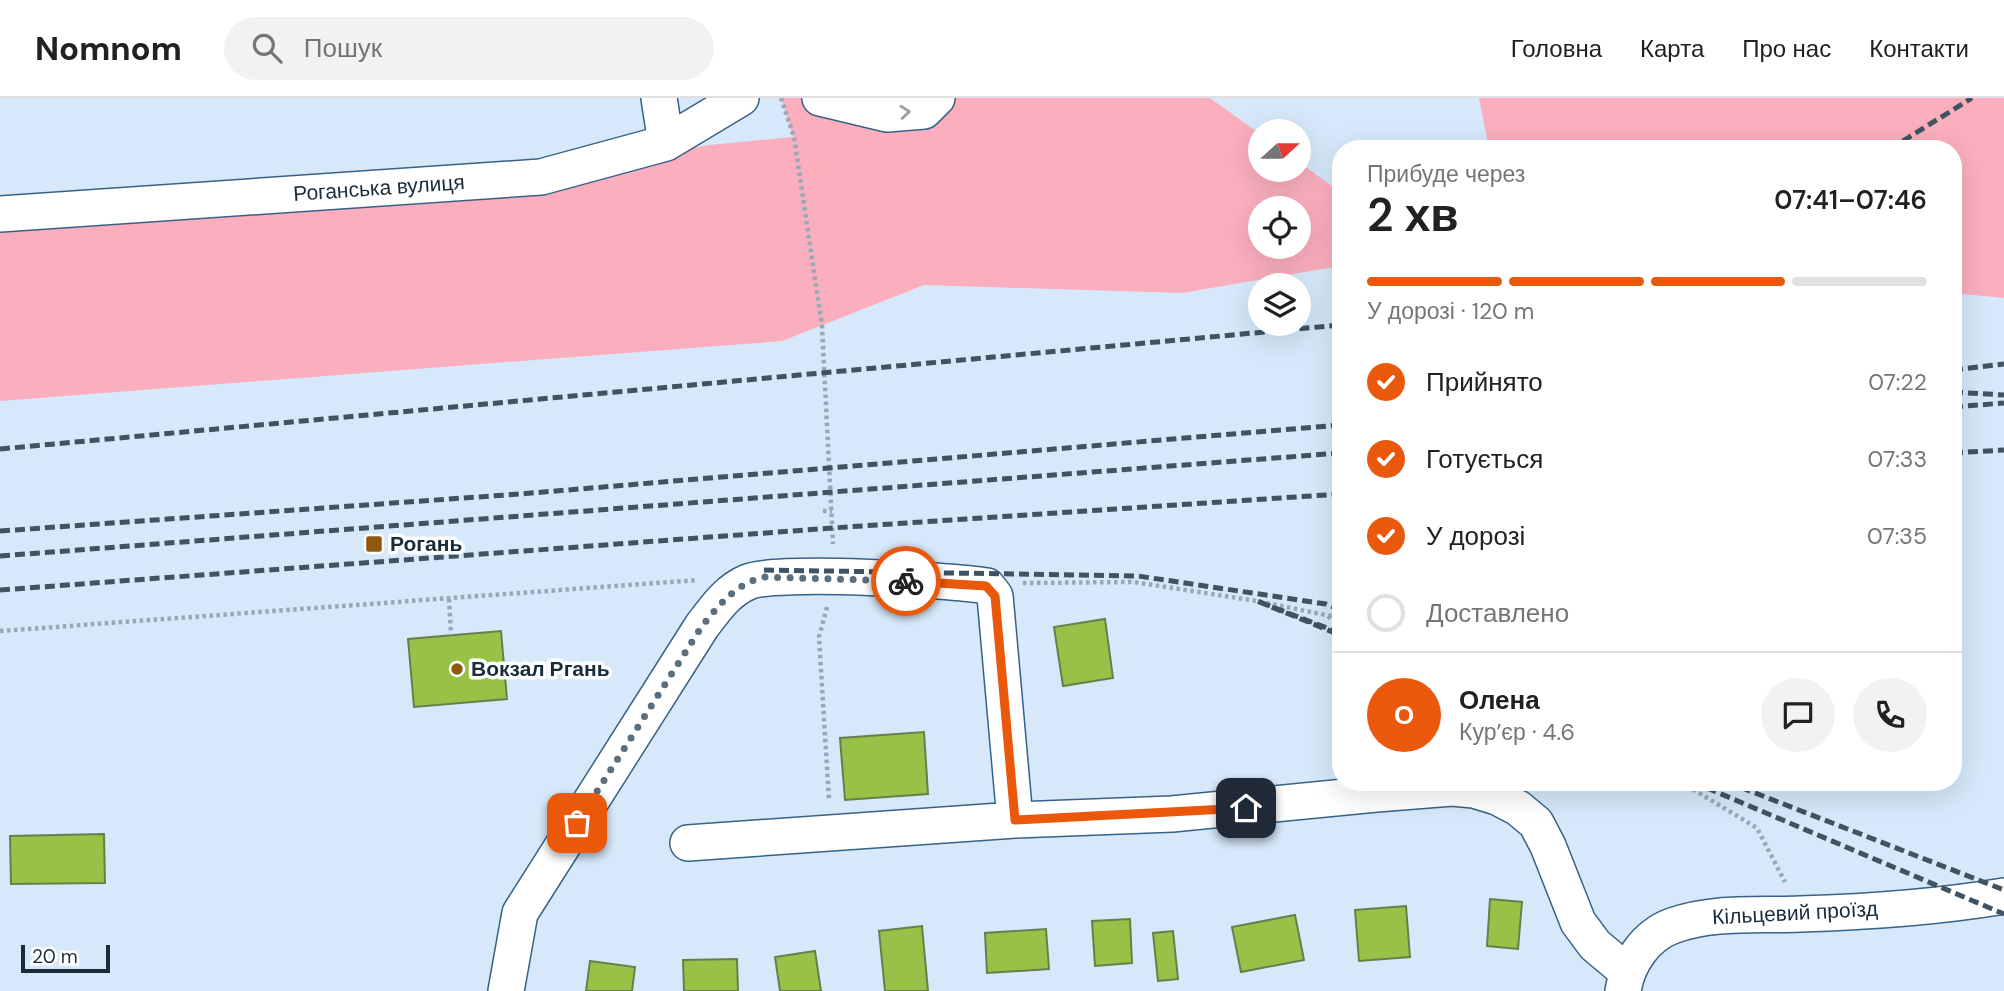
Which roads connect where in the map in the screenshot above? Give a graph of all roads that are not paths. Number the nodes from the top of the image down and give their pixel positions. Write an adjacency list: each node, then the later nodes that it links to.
1 (659, 98): 5 (street)
2 (820, 98): 3 (street, one-way to 3)
3 (937, 98)
4 (729, 101): 5 (street, Роганська вулиця)
5 (666, 143): 6 (street, Роганська вулиця)
6 (0, 214)
7 (1414, 791): 9 (street)
8 (1477, 791): 12 (street)
9 (1015, 820): 10 (street); 13 (street)
10 (688, 843)
11 (2004, 896): 12 (street, Кільцевий проїзд)
12 (1625, 981)
13 (506, 991)

